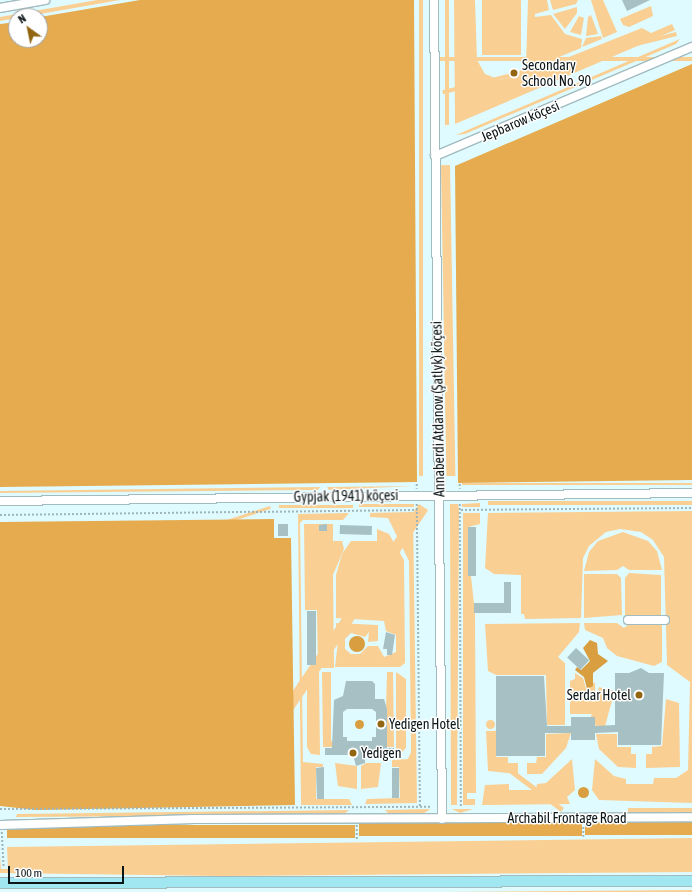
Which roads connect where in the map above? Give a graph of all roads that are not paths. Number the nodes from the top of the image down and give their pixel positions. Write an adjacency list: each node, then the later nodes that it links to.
1 (45, 0): 3 (street)
2 (434, 0): 5 (street, Annaberdi Atdanow (Şatlyk) köçesi)
3 (0, 8)
4 (692, 47): 5 (street, Jepbarow köçesi)
5 (435, 156): 7 (street, Annaberdi Atdanow (Şatlyk) köçesi)
6 (692, 492): 7 (street, Gypjak (1941) köçesi)
7 (439, 495): 8 (street, Gypjak (1941) köçesi); 12 (street, Annaberdi Atdanow (Şatlyk) köçesi)
8 (0, 501)
9 (628, 620): 10 (street)
10 (665, 620)
11 (692, 817): 12 (street, Archabil Frontage Road)
12 (442, 818): 13 (street, Archabil Frontage Road)
13 (1, 825)
14 (692, 881): 15 (main road)
15 (0, 883)

